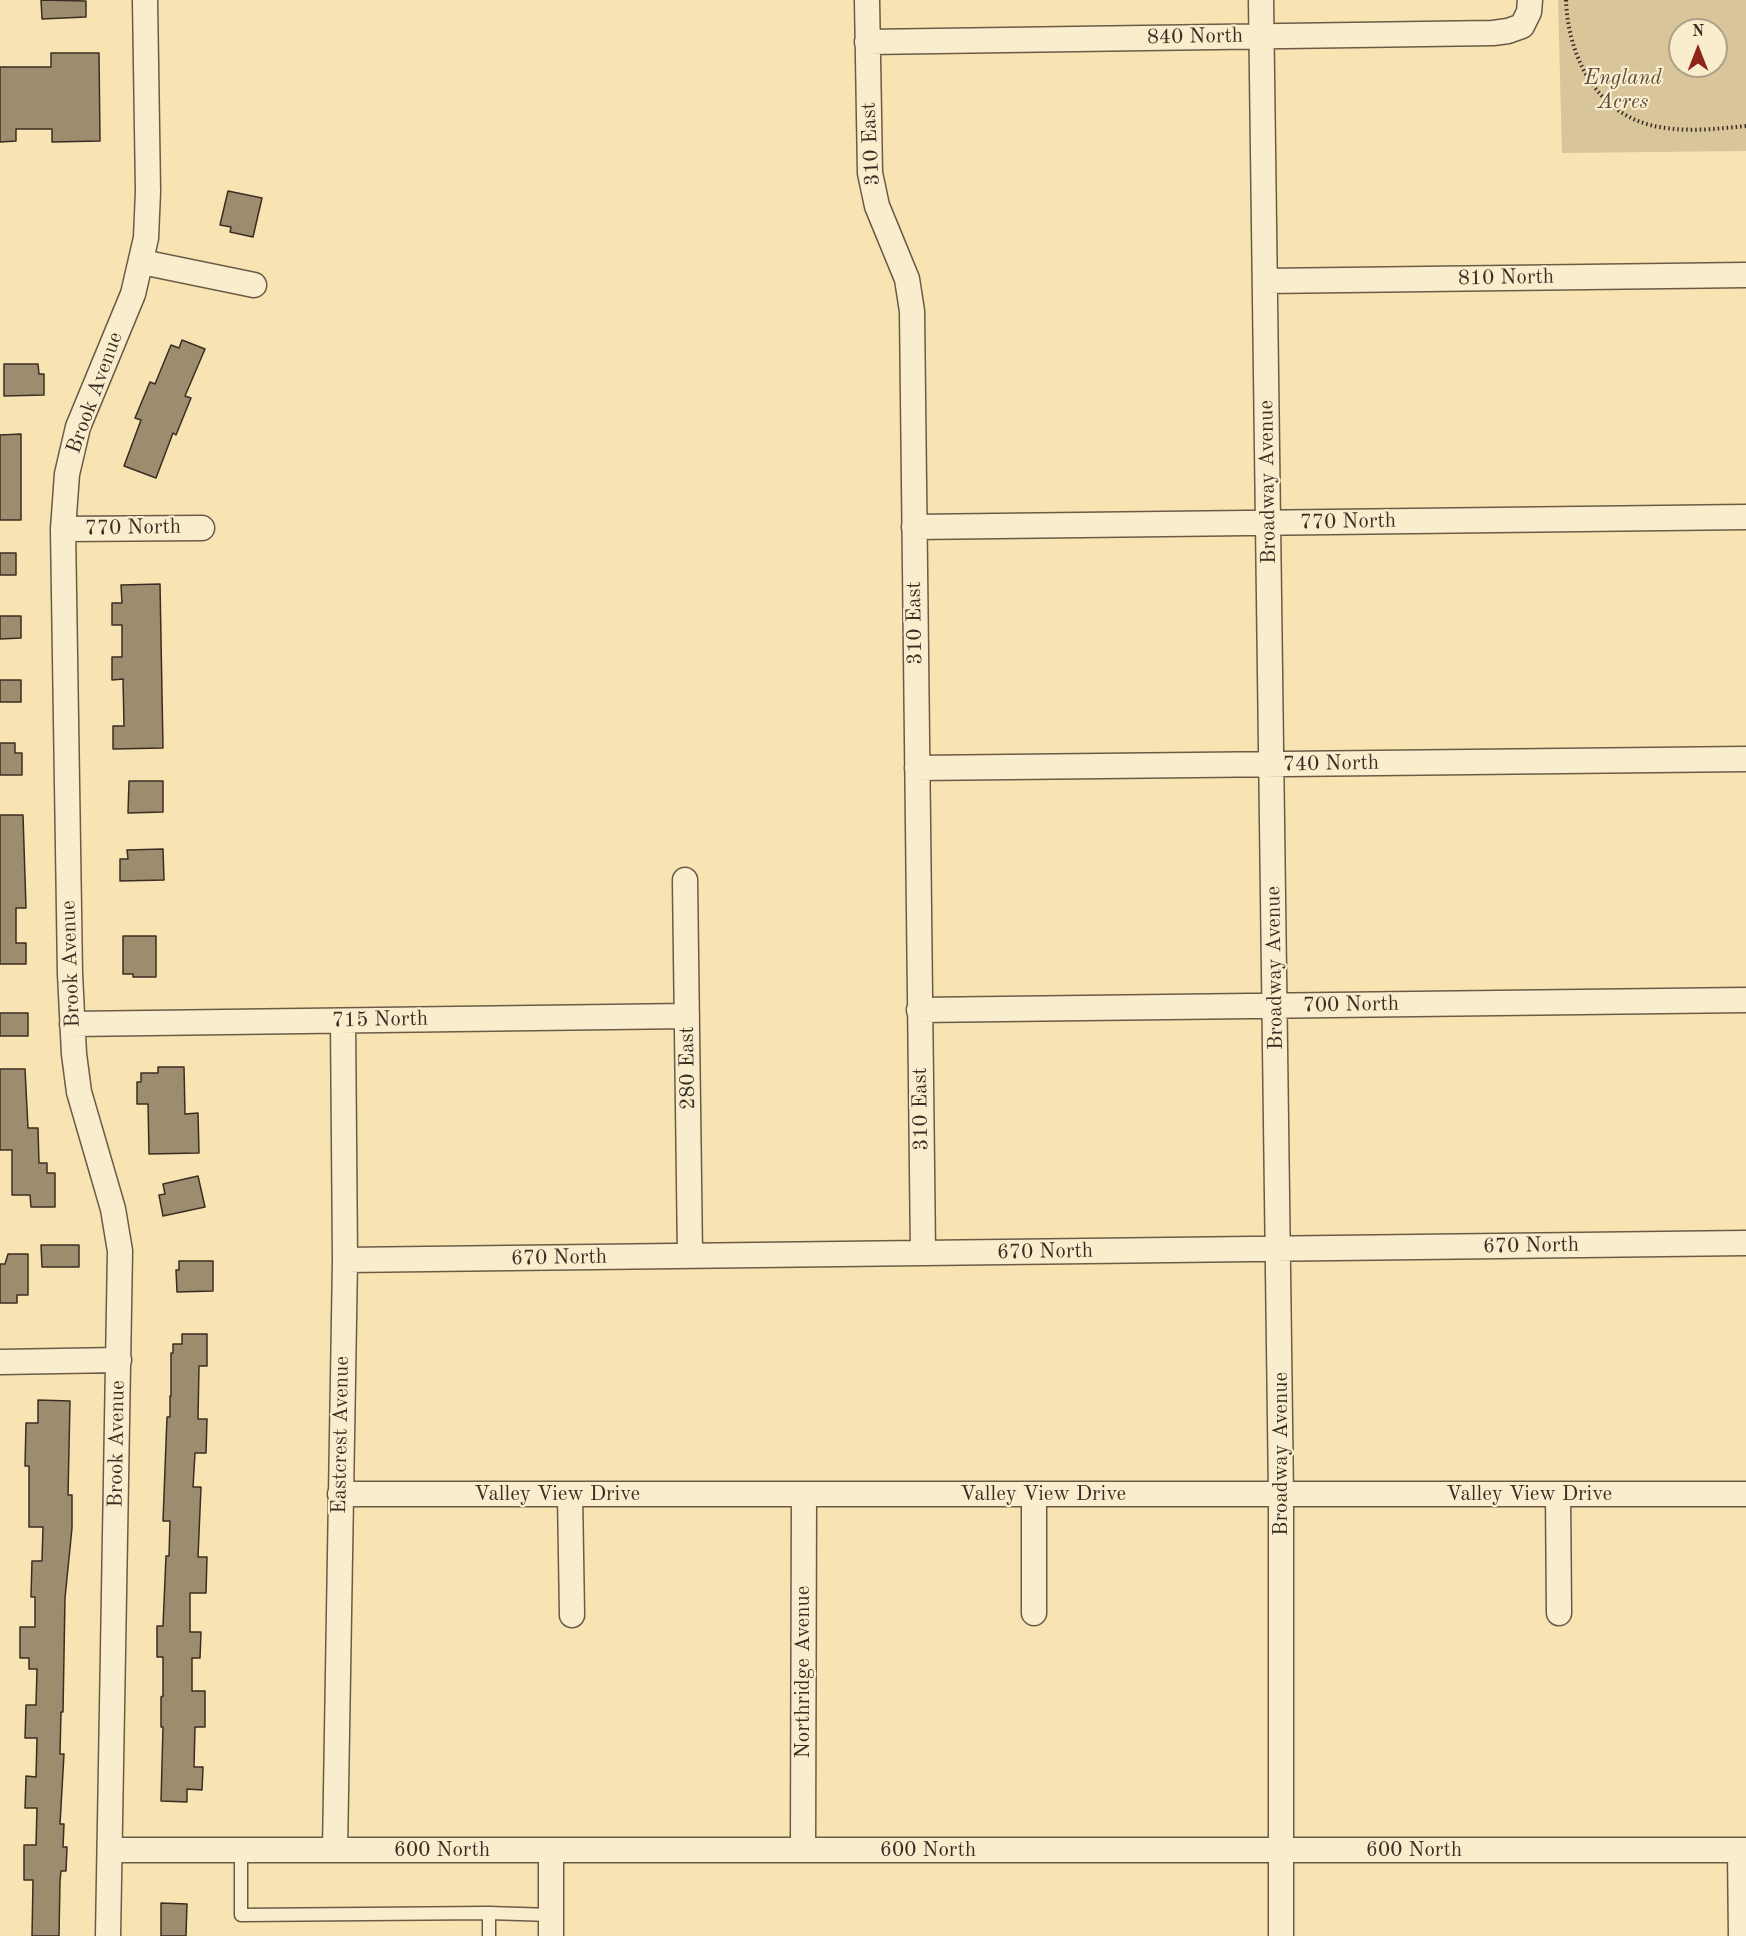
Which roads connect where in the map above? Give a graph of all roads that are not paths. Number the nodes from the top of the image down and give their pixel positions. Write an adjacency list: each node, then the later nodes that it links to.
1 (145, 0): 7 (street, Brook Avenue)
2 (867, 0): 6 (street, 310 East)
3 (1261, 0): 5 (street, Broadway Avenue)
4 (1530, 0): 5 (street, 840 North)
5 (1262, 37): 6 (street, 840 North); 9 (street, Broadway Avenue)
6 (867, 42): 13 (street, 310 East)
7 (142, 262): 10 (street); 15 (street, Brook Avenue)
8 (1746, 275): 9 (street, 810 North)
9 (1265, 281): 12 (street, Broadway Avenue)
10 (254, 285)
11 (1746, 517): 12 (street, 770 North)
12 (1269, 522): 13 (street, 770 North); 17 (street, Broadway Avenue)
13 (914, 527): 18 (street, 310 East)
14 (202, 528): 15 (street, 770 North)
15 (63, 529): 25 (street, Brook Avenue)
16 (1746, 759): 17 (street, 740 North)
17 (1272, 764): 18 (street, 740 North); 21 (street, Broadway Avenue)
18 (917, 768): 22 (street, 310 East)
19 (685, 879): 23 (street, 280 East)
20 (1746, 1000): 21 (street, 700 North)
21 (1275, 1006): 22 (street, 700 North); 27 (street, Broadway Avenue)
22 (920, 1011): 28 (street, 310 East)
23 (687, 1016): 24 (street, 715 North); 29 (street, 280 East)
24 (343, 1021): 25 (street, 715 North); 30 (street, Eastcrest Avenue)
25 (72, 1024): 31 (street, Brook Avenue)
26 (1746, 1243): 27 (street, 670 North)
27 (1279, 1249): 28 (street, 670 North); 37 (street, Broadway Avenue)
28 (923, 1253): 29 (street, 670 North)
29 (690, 1256): 30 (street, 670 North)
30 (345, 1260): 33 (street, Eastcrest Avenue)
31 (118, 1360): 32 (street); 43 (street, Brook Avenue)
32 (0, 1362)
33 (340, 1494): 34 (street, Valley View Drive); 45 (street, Eastcrest Avenue)
34 (570, 1494): 35 (street, Valley View Drive); 42 (street)
35 (804, 1494): 36 (street, Valley View Drive); 47 (street, Northridge Avenue)
36 (1034, 1494): 37 (street, Valley View Drive); 40 (street)
37 (1281, 1494): 38 (street, Valley View Drive); 48 (street, Broadway Avenue)
38 (1558, 1494): 39 (street, Valley View Drive); 41 (street)
39 (1746, 1494)
40 (1034, 1613)
41 (1559, 1613)
42 (572, 1615)
43 (110, 1850): 44 (street, 600 North); 52 (street, Brook Avenue)
44 (241, 1850): 45 (street, 600 North); 50 (lane)
45 (335, 1850): 46 (street, 600 North)
46 (551, 1850): 47 (street, 600 North); 51 (street)
47 (803, 1850): 48 (street, 600 North)
48 (1281, 1850): 49 (street, 600 North); 54 (street, Broadway Avenue)
49 (1743, 1850): 55 (street)
50 (489, 1913): 51 (lane); 53 (lane)
51 (551, 1925)
52 (108, 1936)
53 (489, 1936)
54 (1281, 1936)
55 (1741, 1936)

